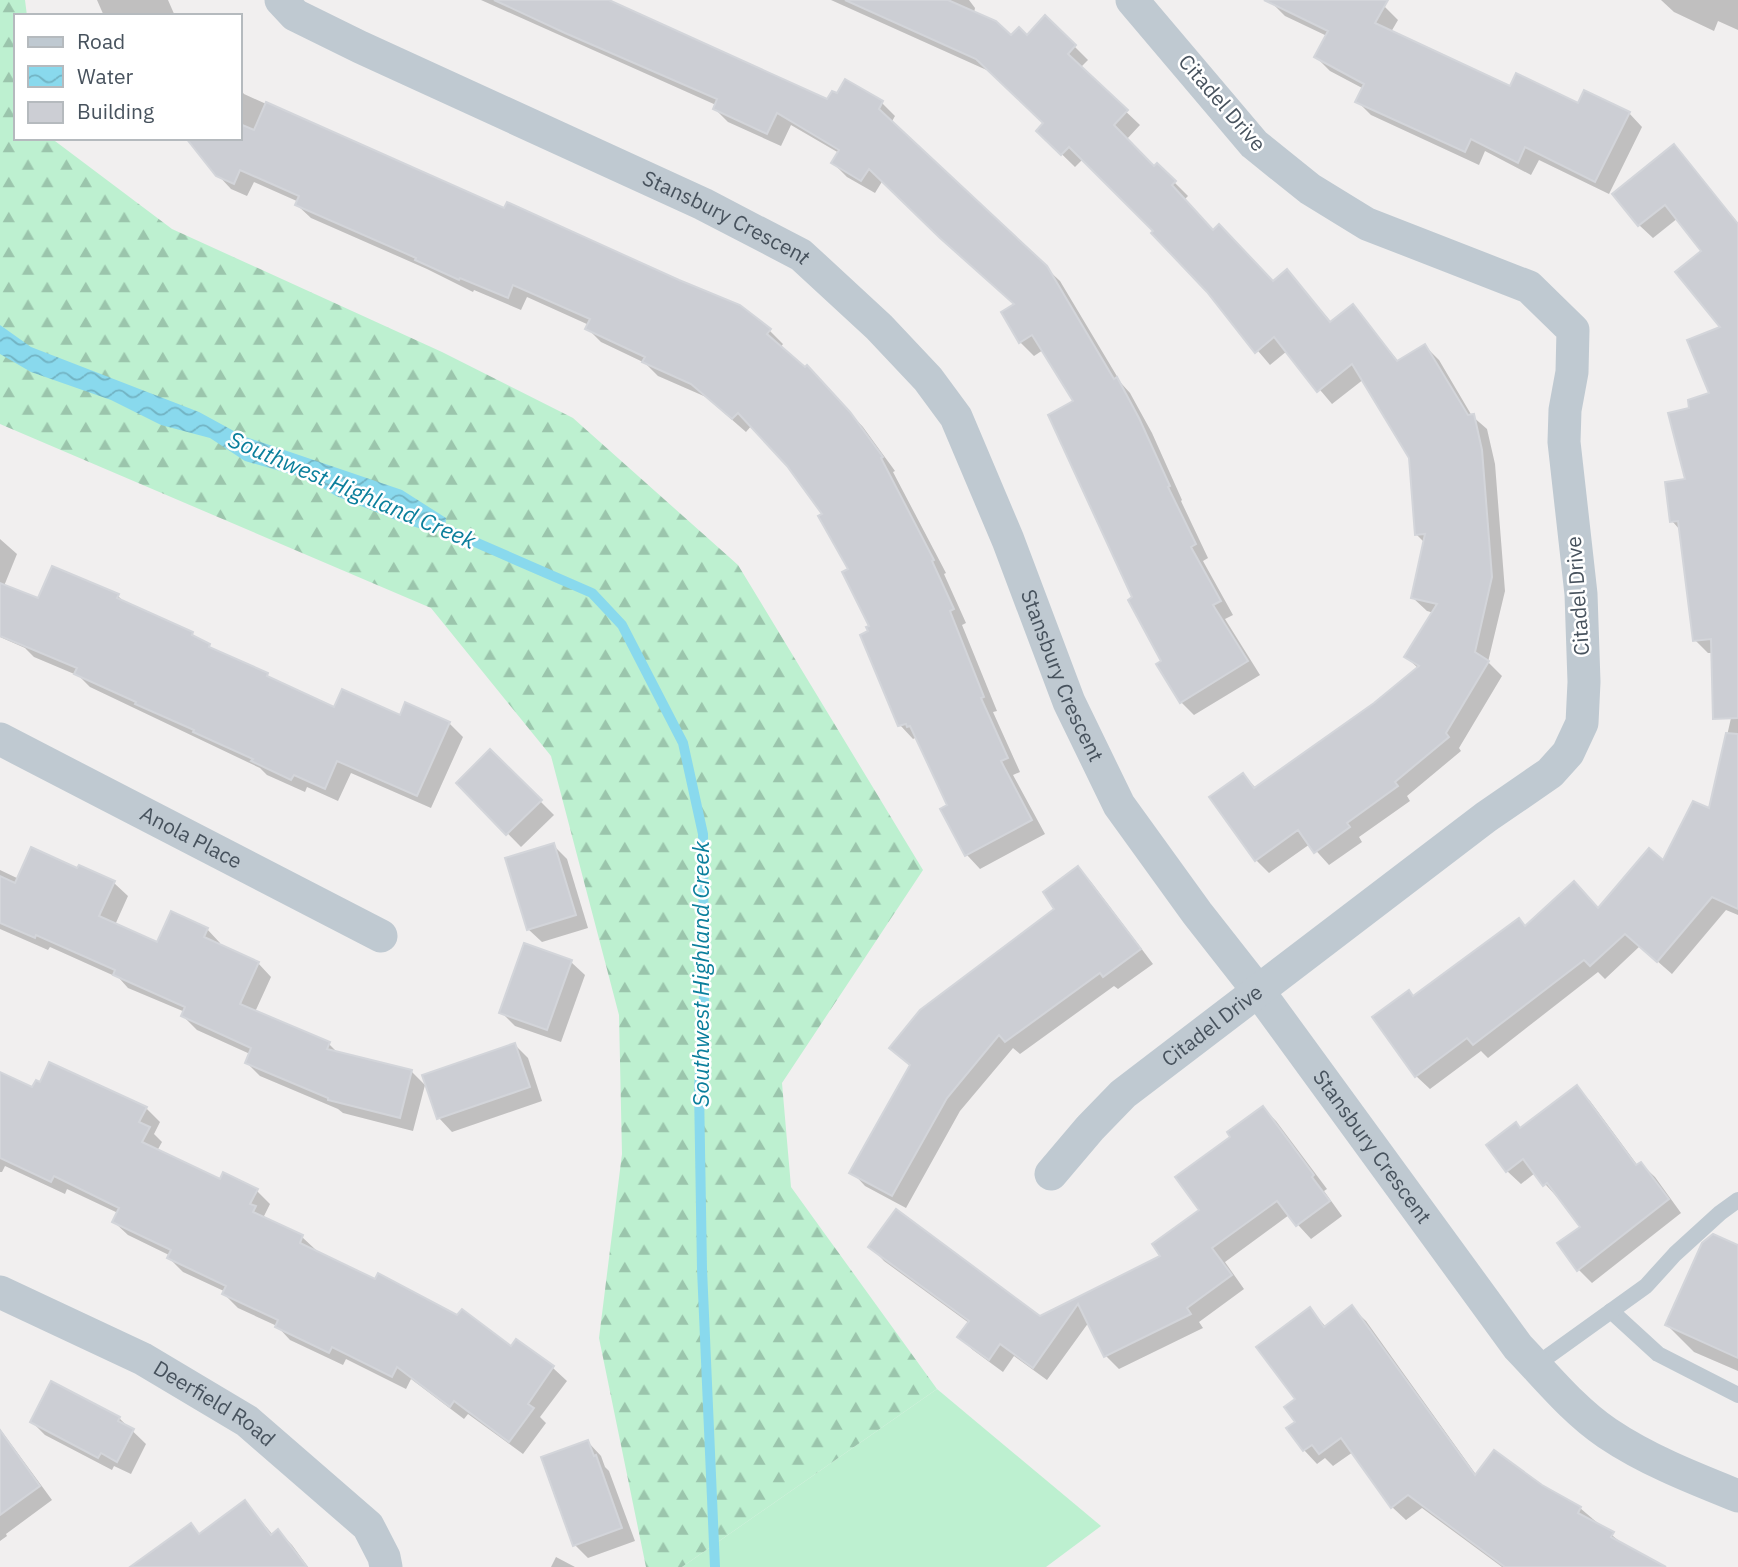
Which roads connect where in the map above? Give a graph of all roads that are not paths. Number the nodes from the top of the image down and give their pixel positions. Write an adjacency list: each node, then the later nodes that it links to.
1 (281, 0): 5 (street, Stansbury Crescent)
2 (1132, 0): 5 (street, Citadel Drive)
3 (0, 739): 4 (street, Anola Place)
4 (381, 936)
5 (1259, 992): 6 (street, Citadel Drive); 10 (street, Stansbury Crescent)
6 (1051, 1174)
7 (1738, 1199): 9 (lane)
8 (0, 1292): 13 (street, Deerfield Road)
9 (1611, 1311): 10 (lane); 11 (lane)
10 (1536, 1365): 12 (street, Stansbury Crescent)
11 (1738, 1395)
12 (1738, 1496)
13 (386, 1567)

